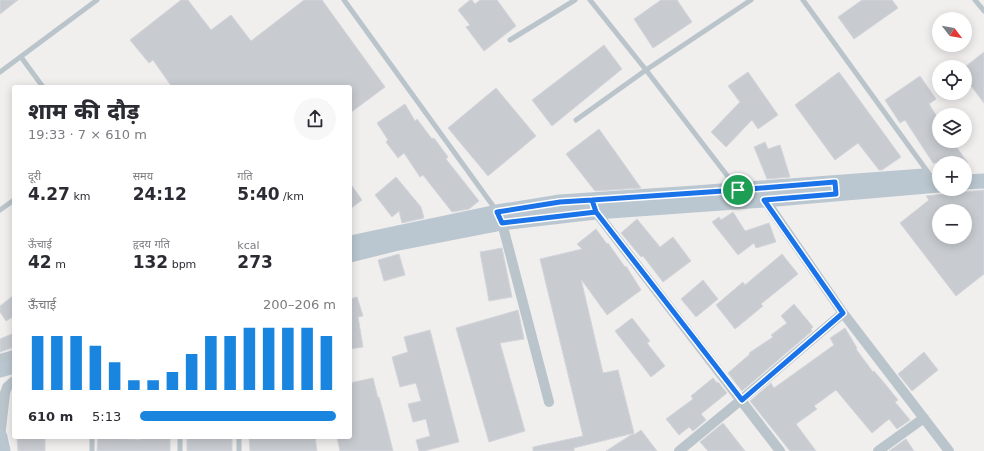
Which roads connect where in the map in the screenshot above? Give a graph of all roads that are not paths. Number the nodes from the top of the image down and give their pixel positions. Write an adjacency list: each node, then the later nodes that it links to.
1 (97, 0): 10 (lane)
2 (344, 0): 26 (lane)
3 (575, 0): 9 (lane)
4 (590, 0): 11 (lane)
5 (750, 0): 11 (lane)
6 (803, 0): 17 (lane)
7 (975, 0): 8 (lane)
8 (984, 11)
9 (510, 40)
10 (21, 57): 12 (lane); 13 (lane)
11 (646, 70): 14 (lane); 21 (lane)
12 (0, 72)
13 (42, 85)
14 (576, 120)
15 (984, 171): 16 (street)
16 (972, 172)
17 (932, 175)
18 (932, 180): 22 (street)
19 (984, 181): 20 (street)
20 (972, 182)
21 (738, 190): 22 (street); 24 (street)
22 (763, 194): 24 (street); 30 (street)
23 (12, 201): 25 (lane)
24 (594, 206): 26 (street); 36 (street)
25 (0, 210)
26 (499, 218): 28 (street); 37 (street)
27 (352, 243): 28 (street)
28 (375, 243): 29 (street)
29 (352, 254)
30 (843, 313): 36 (street); 38 (street)
31 (12, 356): 32 (street)
32 (0, 359)
33 (12, 367): 34 (street)
34 (0, 370)
35 (12, 383): 42 (street)
36 (742, 400): 46 (street); 47 (street)
37 (549, 402)
38 (924, 418): 48 (street); 49 (street)
39 (92, 439): 43 (lane)
40 (180, 439): 44 (lane)
41 (239, 439): 45 (lane)
42 (1, 445)
43 (92, 451)
44 (180, 451)
45 (239, 451)
46 (679, 451)
47 (780, 451)
48 (878, 451)
49 (949, 451)

